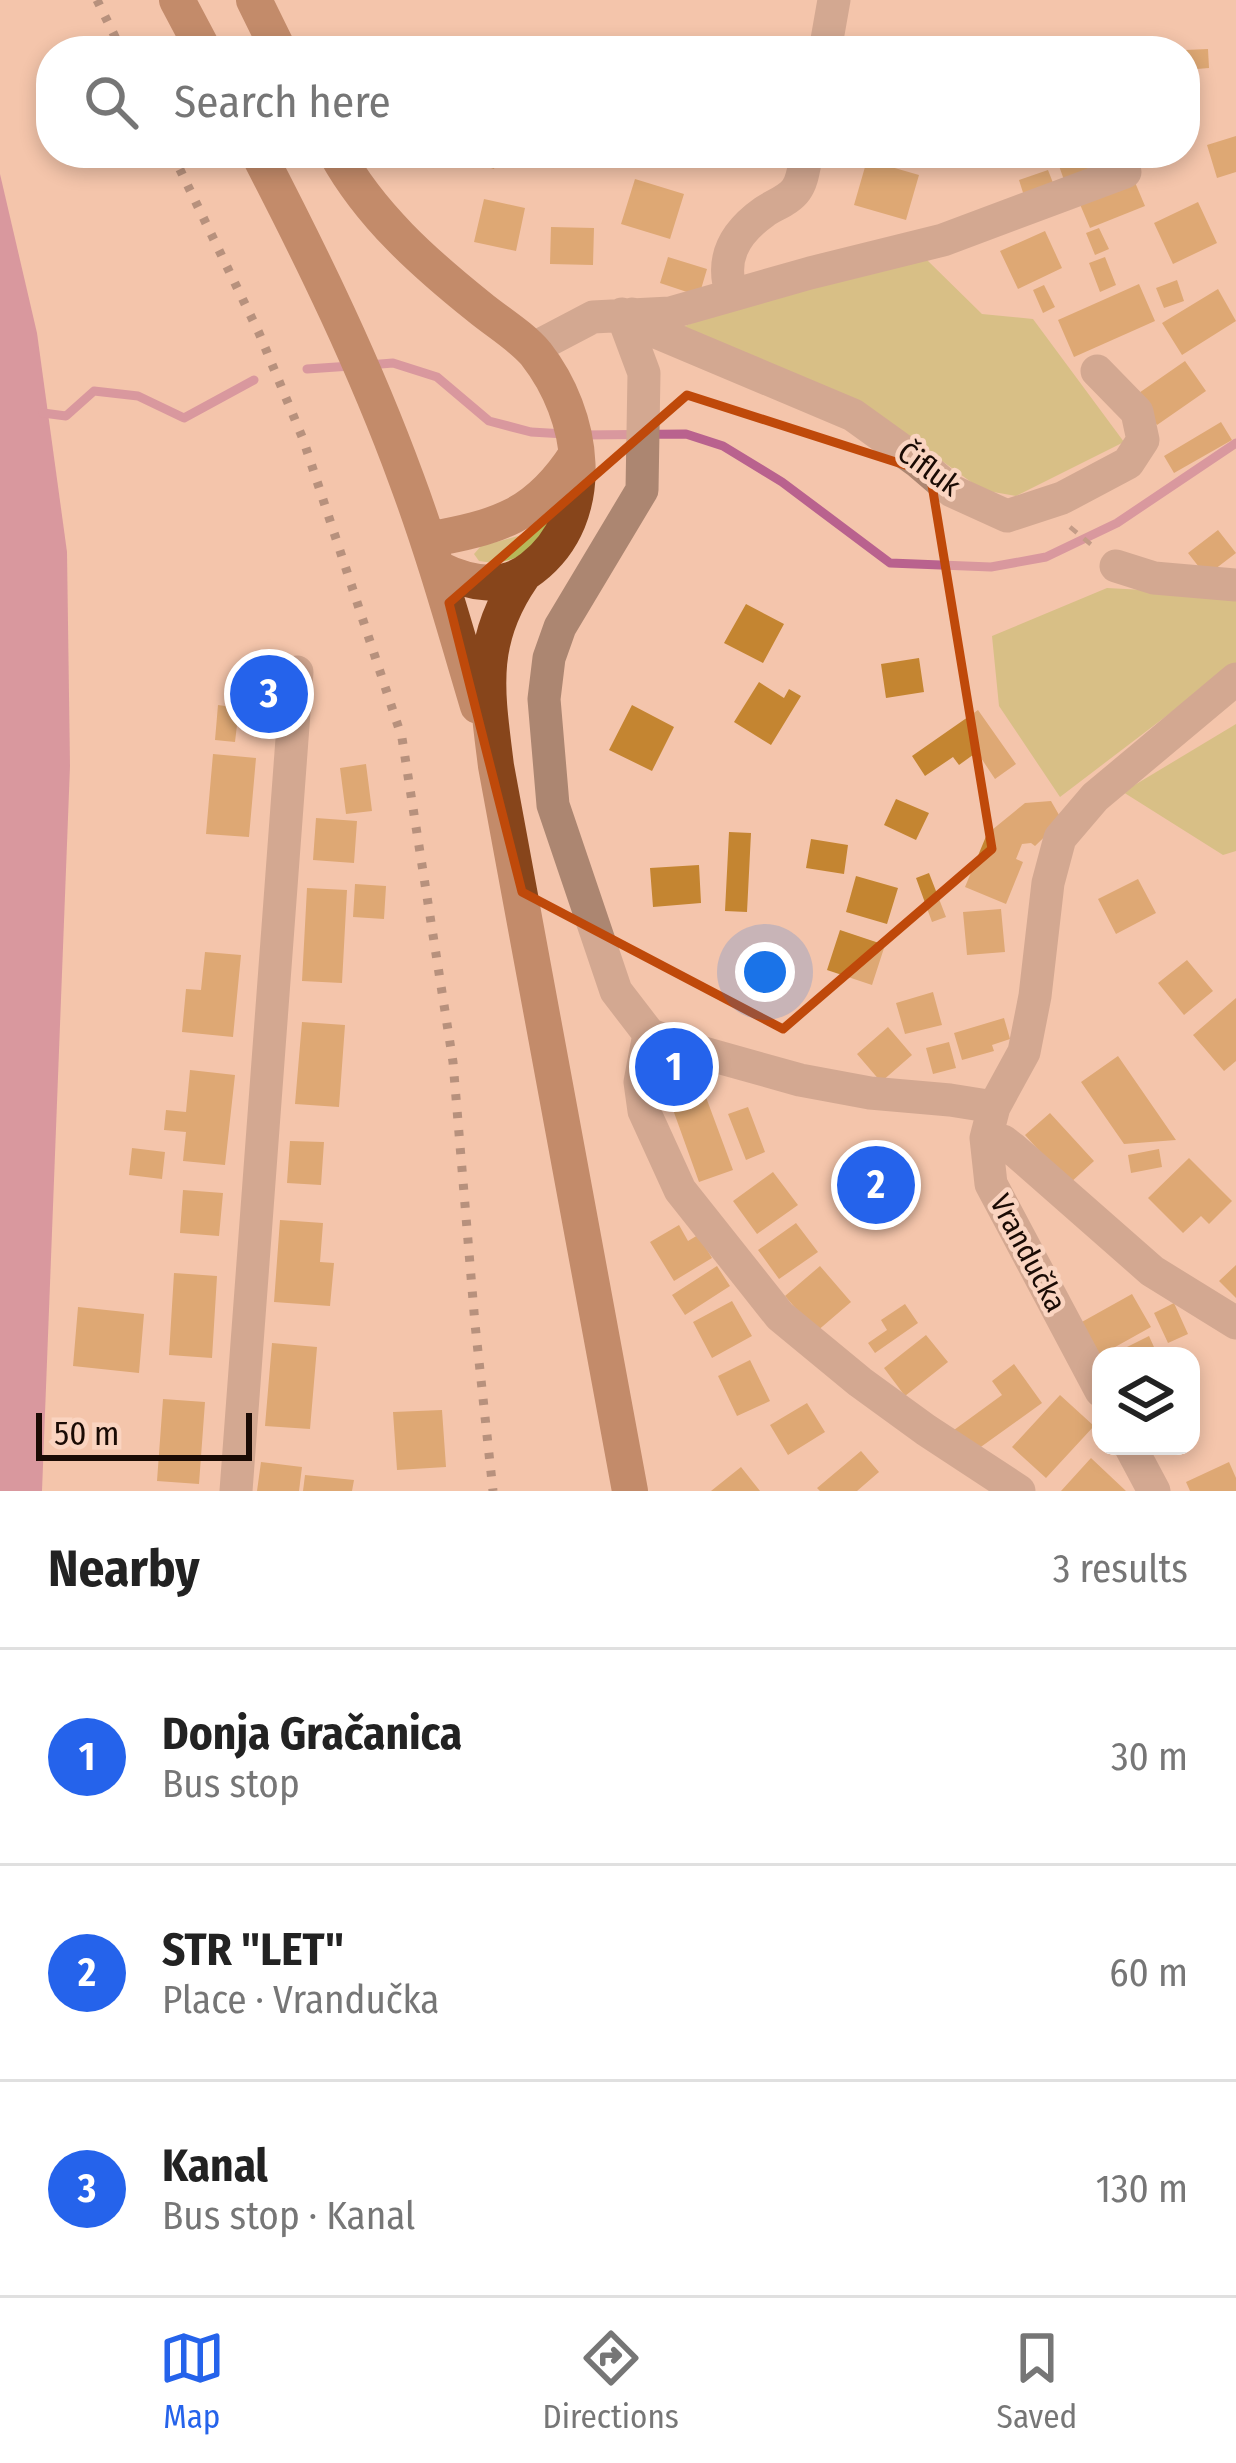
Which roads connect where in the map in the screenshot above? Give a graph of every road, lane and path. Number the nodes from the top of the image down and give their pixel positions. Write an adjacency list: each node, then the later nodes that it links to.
1 (177, 0): 4 (main road)
2 (254, 0): 5 (main road)
3 (834, 0): 6 (street)
4 (196, 36)
5 (272, 36)
6 (828, 36)
7 (266, 168): 17 (main road)
8 (344, 168): 13 (main road)
9 (803, 168): 11 (street)
10 (1125, 172): 11 (street)
11 (732, 296): 12 (street)
12 (627, 314): 13 (street); 14 (street, Čifluk); 24 (street)
13 (532, 349): 15 (main road)
14 (1096, 371)
15 (575, 450): 17 (main road); 19 (main road)
16 (1068, 526): 18 (path)
17 (432, 554): 19 (main road); 23 (main road)
18 (1108, 559): 20 (street)
19 (522, 577): 23 (main road)
20 (1236, 585)
21 (296, 672): 29 (street)
22 (1236, 679): 25 (street)
23 (496, 766): 30 (main road)
24 (650, 1034): 25 (street); 31 (street)
25 (990, 1123): 26 (street); 27 (street, Vrandučka)
26 (1234, 1329)
27 (1092, 1374)
28 (1135, 1455): 32 (street)
29 (236, 1491)
30 (630, 1491)
31 (1019, 1491)
32 (1154, 1491)

